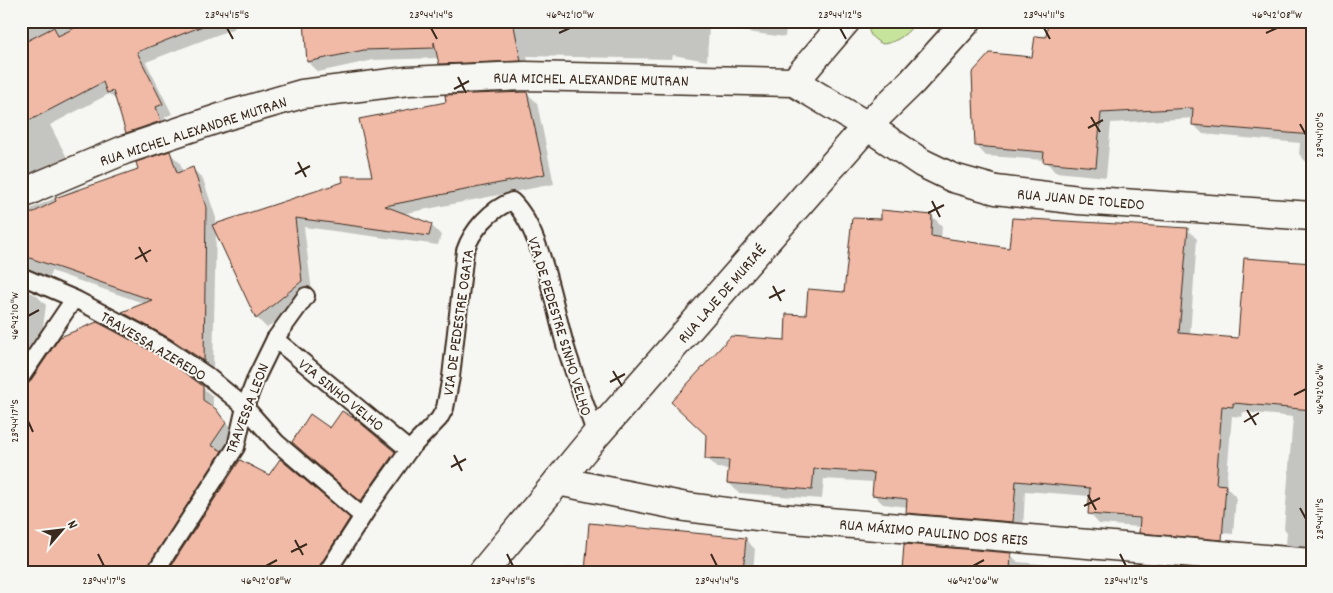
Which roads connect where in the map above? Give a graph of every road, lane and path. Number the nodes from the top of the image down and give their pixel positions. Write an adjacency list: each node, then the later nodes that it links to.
1 (846, 21): 3 (street)
2 (967, 21): 4 (street, RUA LAJE DE MURIAÉ)
3 (794, 82): 4 (street, RUA MICHEL ALEXANDRE MUTRAN); 5 (street, RUA MICHEL ALEXANDRE MUTRAN)
4 (867, 126): 7 (street, RUA JUAN DE TOLEDO); 14 (street, RUA LAJE DE MURIAÉ)
5 (21, 195)
6 (503, 204): 14 (lane, VIA DE PEDESTRE SINHO VELHO); 15 (lane, VIA DE PEDESTRE OGATA)
7 (1312, 216)
8 (21, 276): 10 (lane, TRAVESSA AZEREDO)
9 (306, 296): 11 (lane, TRAVESSA LEON)
10 (74, 299): 12 (lane); 13 (lane, TRAVESSA AZEREDO)
11 (274, 339): 13 (lane, TRAVESSA LEON); 15 (lane, VIA SINHO VELHO)
12 (21, 378)
13 (245, 407): 17 (lane, TRAVESSA AZEREDO); 19 (lane, TRAVESSA LEON)
14 (596, 435): 16 (street, RUA LAJE DE MURIAÉ)
15 (409, 450): 17 (lane, VIA DE PEDESTRE OGATA)
16 (558, 481): 18 (street, RUA MÁXIMO PAULINO DOS REIS); 21 (street, RUA LAJE DE MURIAÉ)
17 (362, 516): 20 (lane)
18 (1312, 563)
19 (155, 572)
20 (327, 572)
21 (483, 572)

